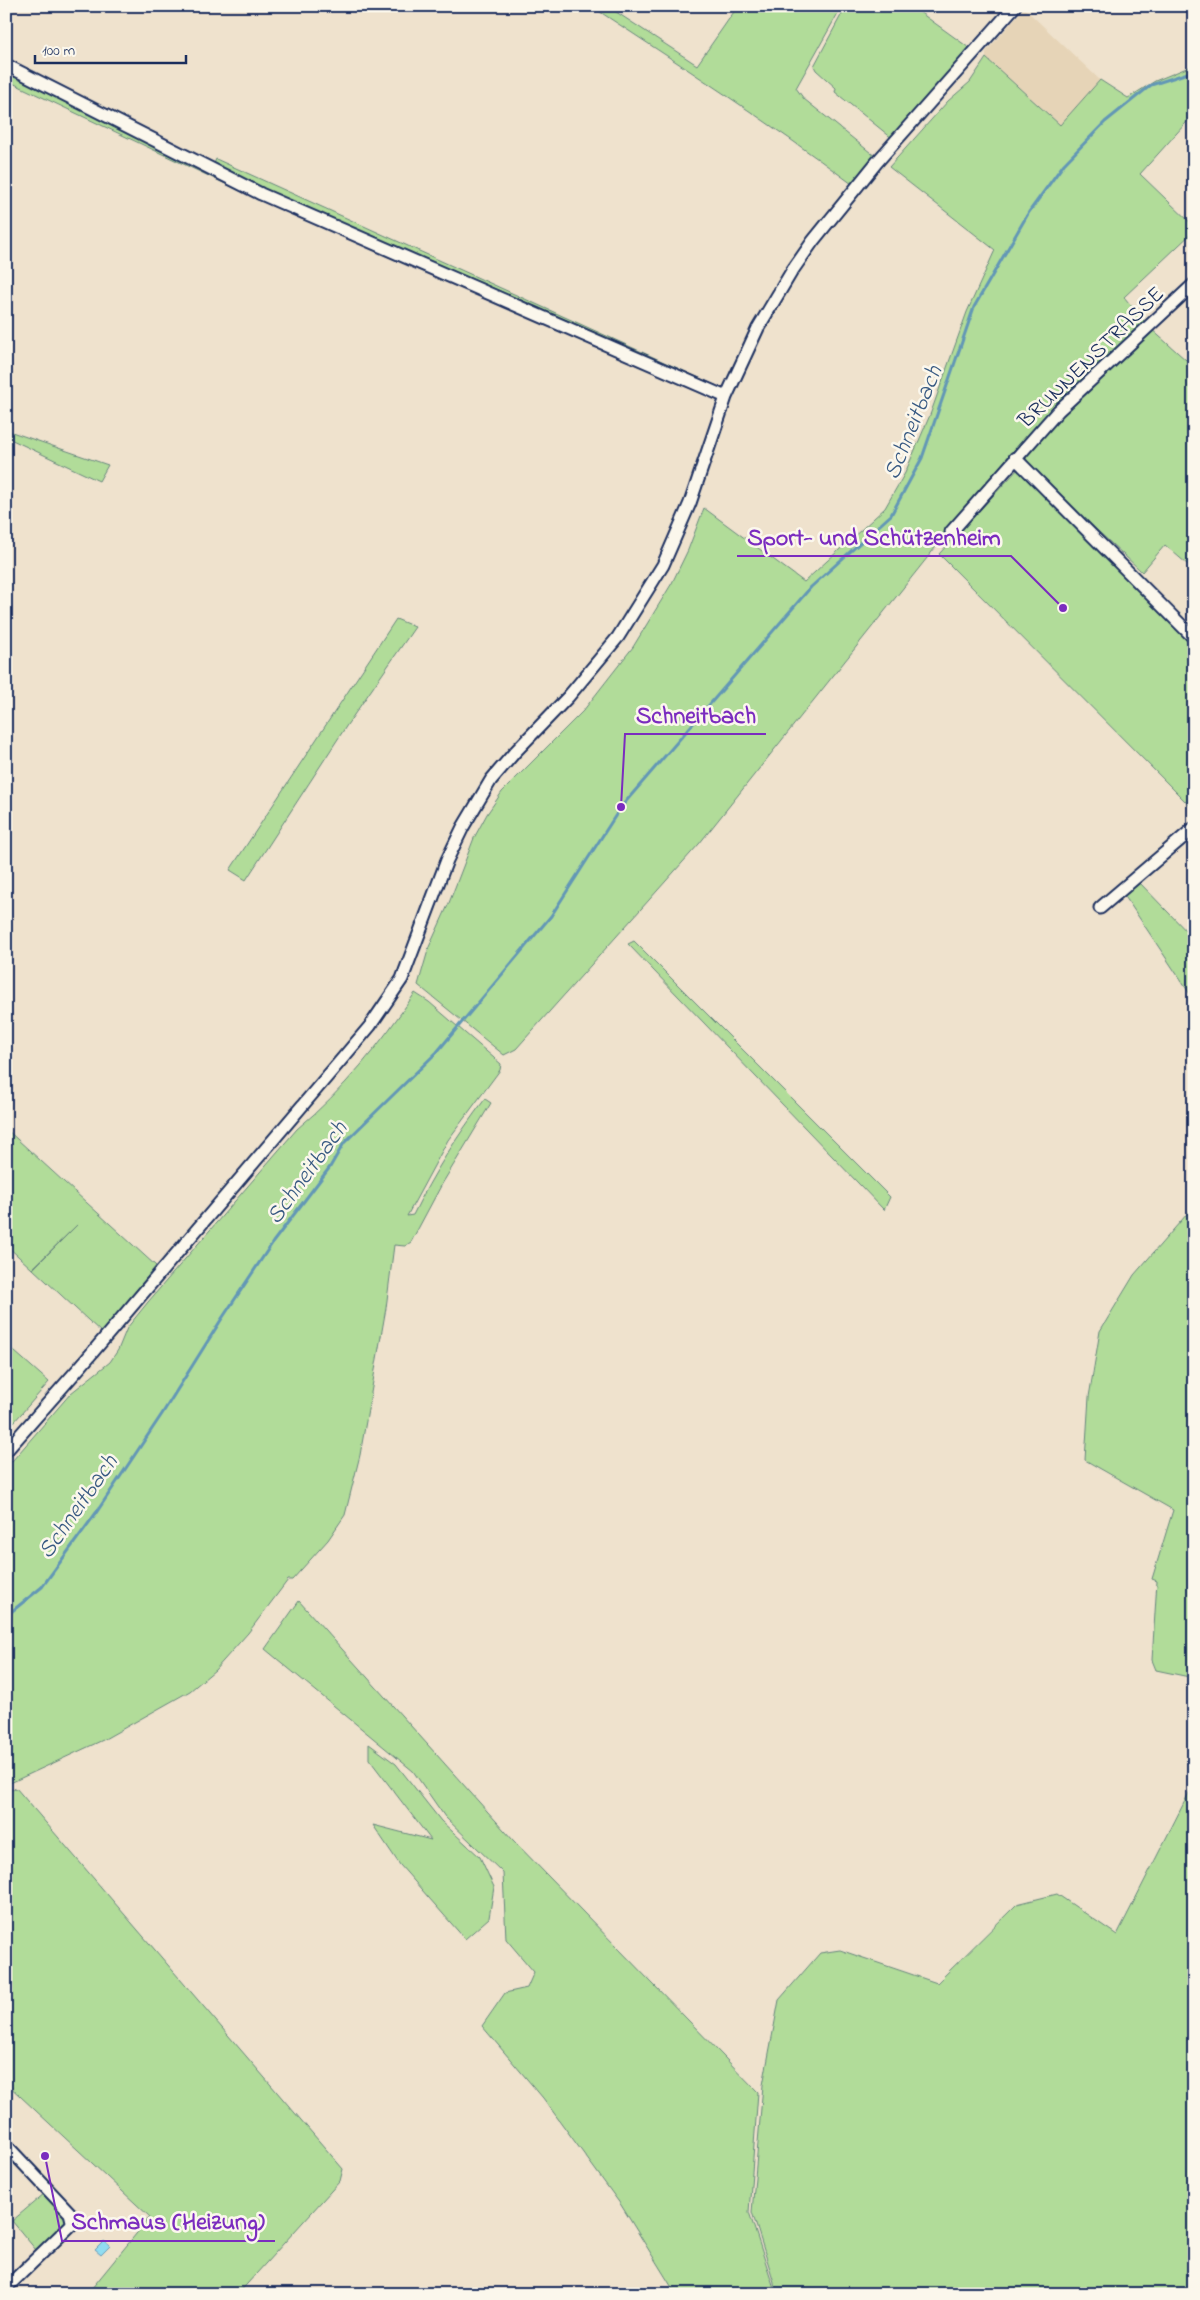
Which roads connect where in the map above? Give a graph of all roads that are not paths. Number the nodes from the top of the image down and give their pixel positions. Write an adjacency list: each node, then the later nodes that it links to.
1 (1015, 6): 4 (street)
2 (6, 65): 4 (street)
3 (1194, 284): 5 (street, BRUNNENSTRASSE)
4 (726, 398): 10 (street)
5 (1015, 458): 6 (street, BRUNNENSTRASSE); 7 (street, BRUNNENSTRASSE)
6 (951, 532)
7 (1194, 638)
8 (1194, 828): 9 (street)
9 (1100, 908)
10 (6, 1451)
11 (6, 2146): 12 (street)
12 (6, 2288)

